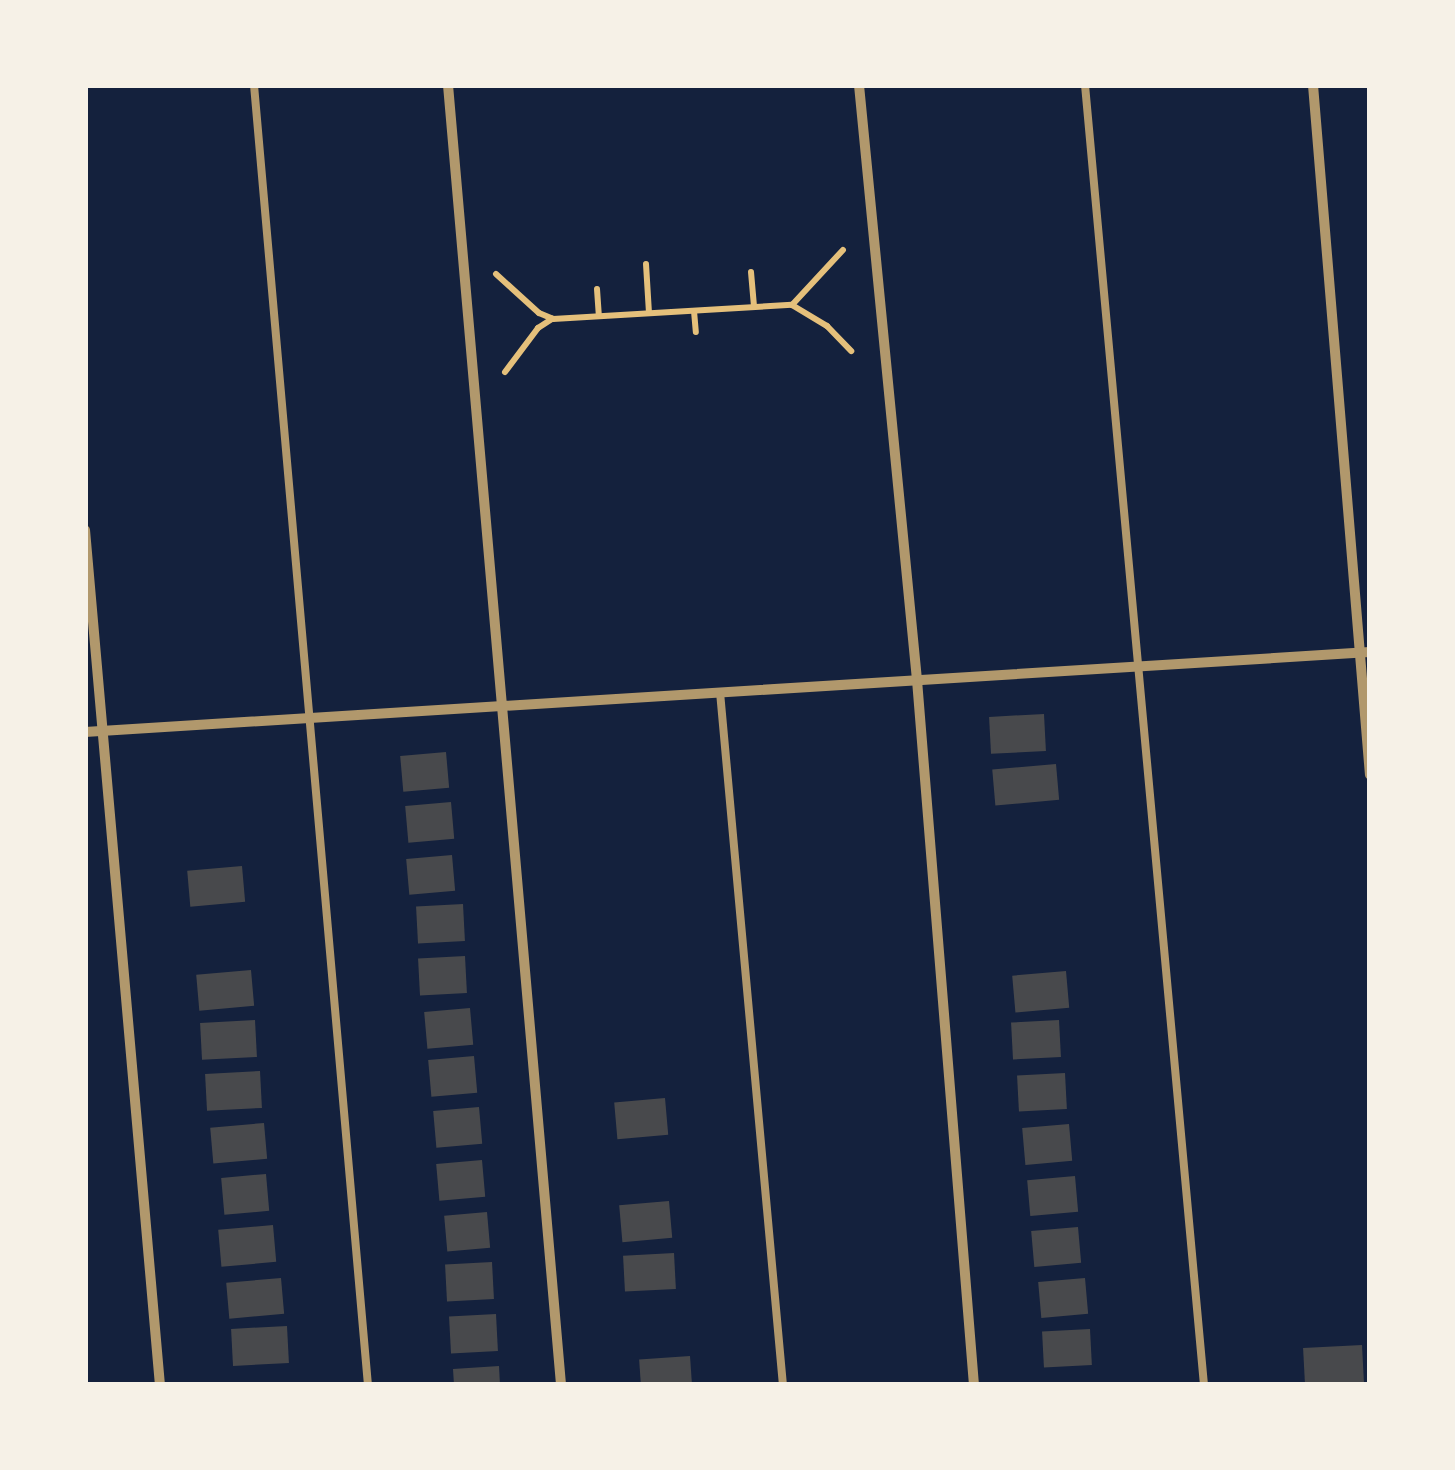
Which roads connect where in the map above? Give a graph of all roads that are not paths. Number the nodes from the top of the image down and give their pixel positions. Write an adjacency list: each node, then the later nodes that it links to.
1 (254, 85): 12 (lane)
2 (448, 85): 11 (street)
3 (859, 85): 9 (street)
4 (1085, 85): 8 (lane)
5 (1314, 85): 7 (street)
6 (85, 530): 13 (street)
7 (1365, 652): 8 (street); 15 (street)
8 (1141, 666): 9 (street); 21 (lane)
9 (917, 680): 10 (street); 20 (street)
10 (720, 692): 11 (street); 19 (lane)
11 (502, 706): 12 (street); 18 (street)
12 (311, 718): 13 (street); 17 (lane)
13 (104, 731): 14 (street); 16 (street)
14 (85, 732)
15 (1370, 775)
16 (160, 1385)
17 (368, 1385)
18 (561, 1385)
19 (783, 1385)
20 (974, 1385)
21 (1204, 1385)

